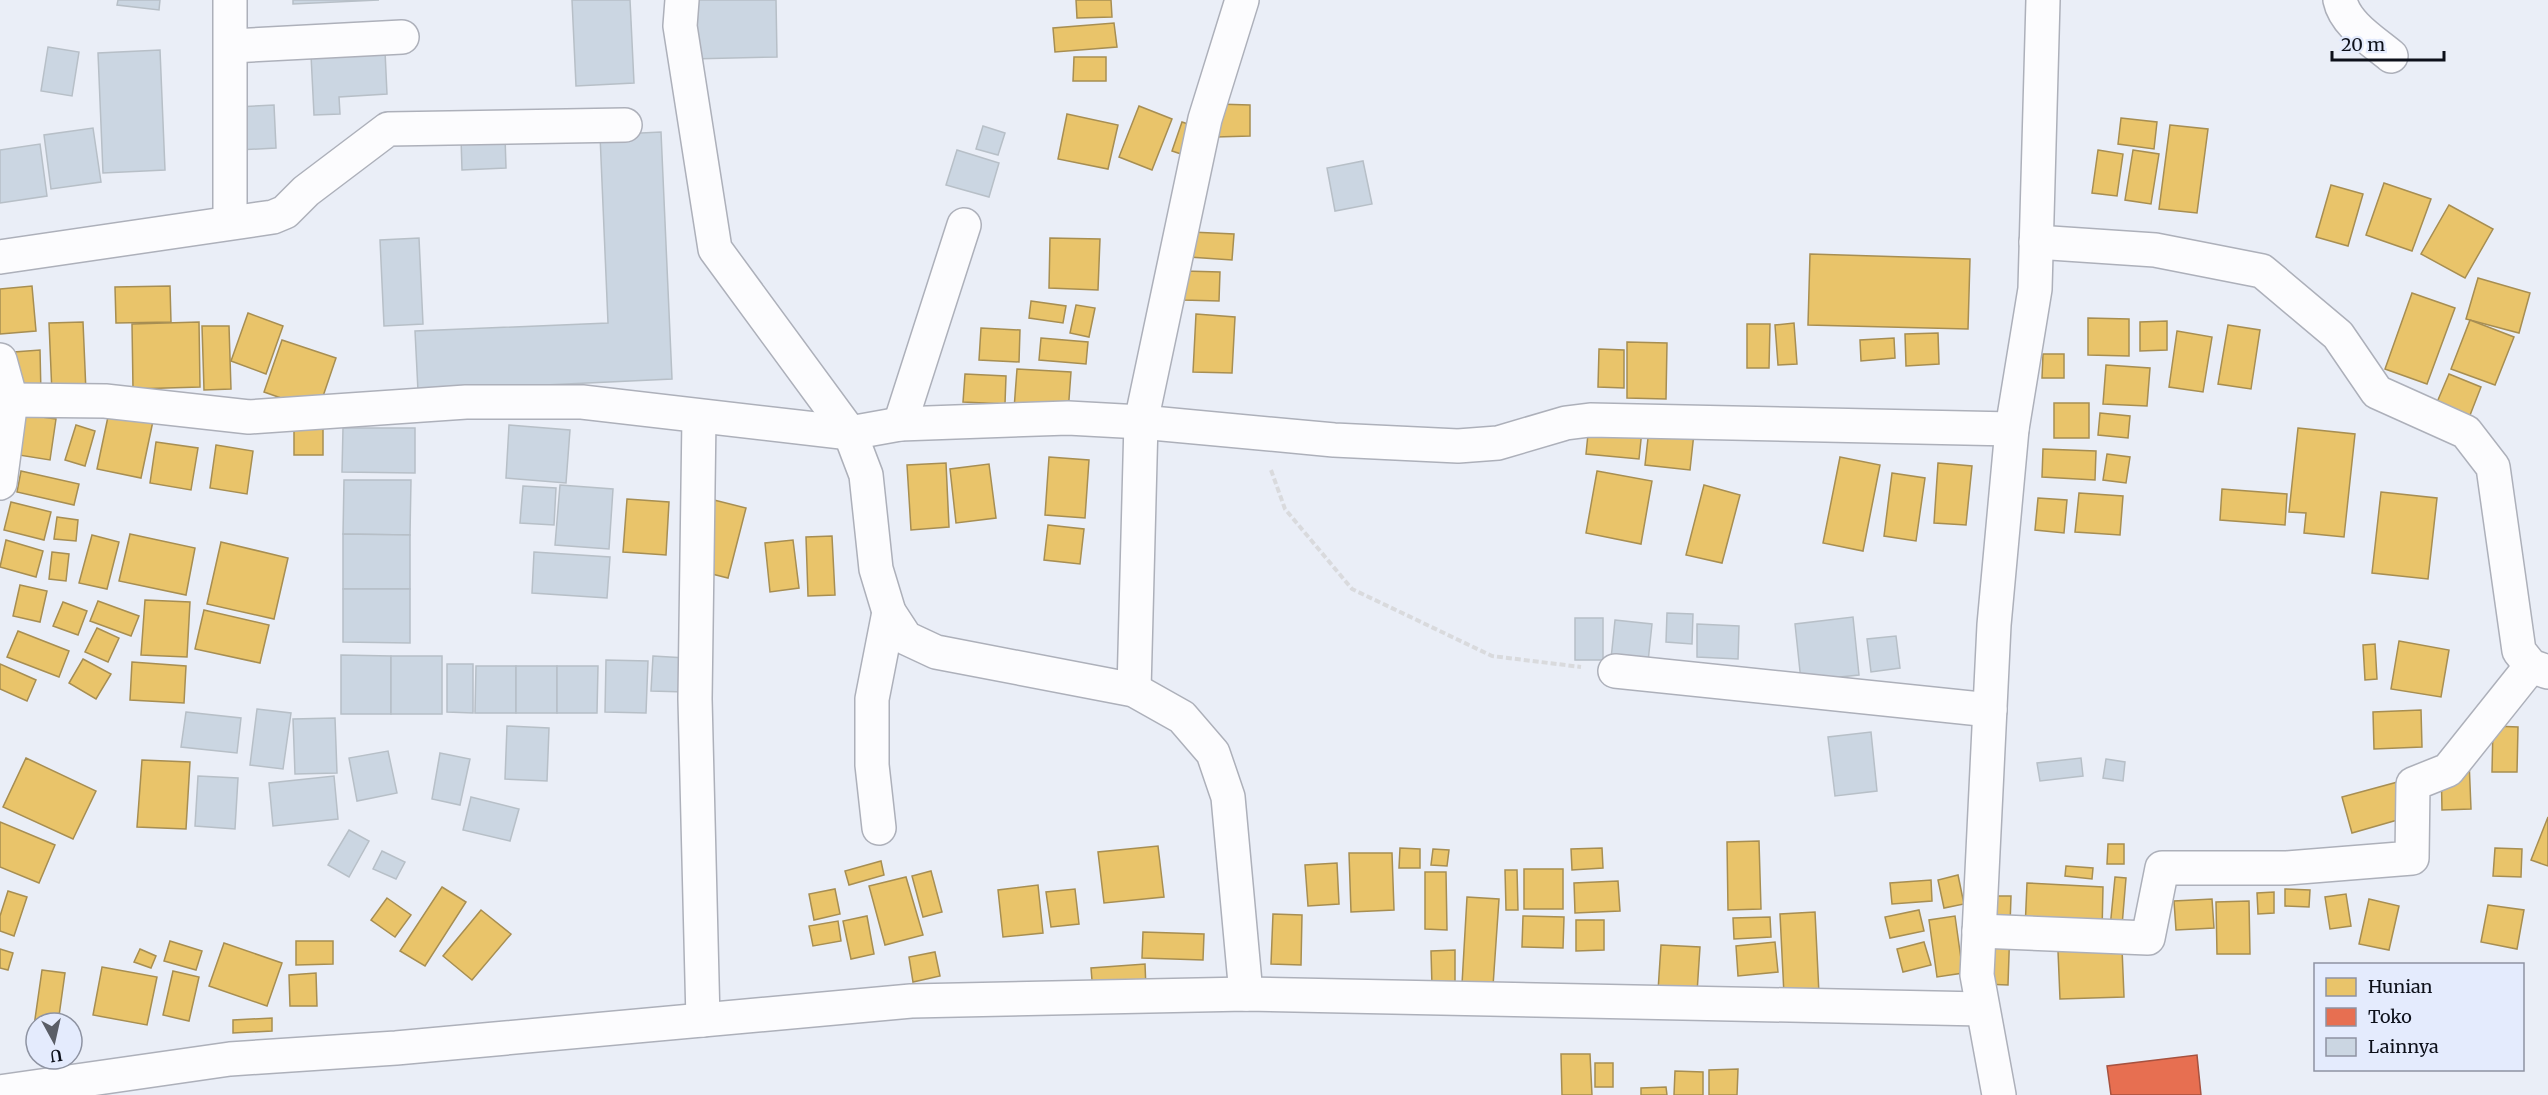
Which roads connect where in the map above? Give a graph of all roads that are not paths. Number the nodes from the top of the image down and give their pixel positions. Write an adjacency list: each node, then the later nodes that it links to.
1 (230, 0): 7 (street)
2 (682, 0): 20 (street)
3 (1242, 0): 17 (street)
4 (2043, 0): 12 (street)
5 (2340, 0): 8 (street)
6 (402, 37): 7 (street)
7 (231, 46): 10 (street)
8 (2391, 56)
9 (625, 125): 10 (street)
10 (230, 222): 13 (street)
11 (964, 225): 18 (street)
12 (2036, 242): 19 (street); 23 (street)
13 (0, 257)
14 (0, 360): 15 (street)
15 (11, 400): 16 (street); 21 (street)
16 (699, 417): 20 (street); 31 (street)
17 (1141, 422): 18 (street); 19 (street); 25 (street)
18 (900, 424): 20 (street)
19 (2012, 429): 26 (street)
20 (850, 433): 22 (street)
21 (0, 483)
22 (889, 612): 25 (street); 27 (street)
23 (2540, 669): 28 (street)
24 (1615, 671): 26 (street)
25 (1134, 690): 29 (street)
26 (1990, 710): 28 (street)
27 (879, 828)
28 (1979, 931): 30 (street)
29 (1246, 994): 30 (street); 31 (street)
30 (1982, 1009): 33 (street)
31 (703, 1020): 32 (street)
32 (0, 1092)
33 (1999, 1095)

